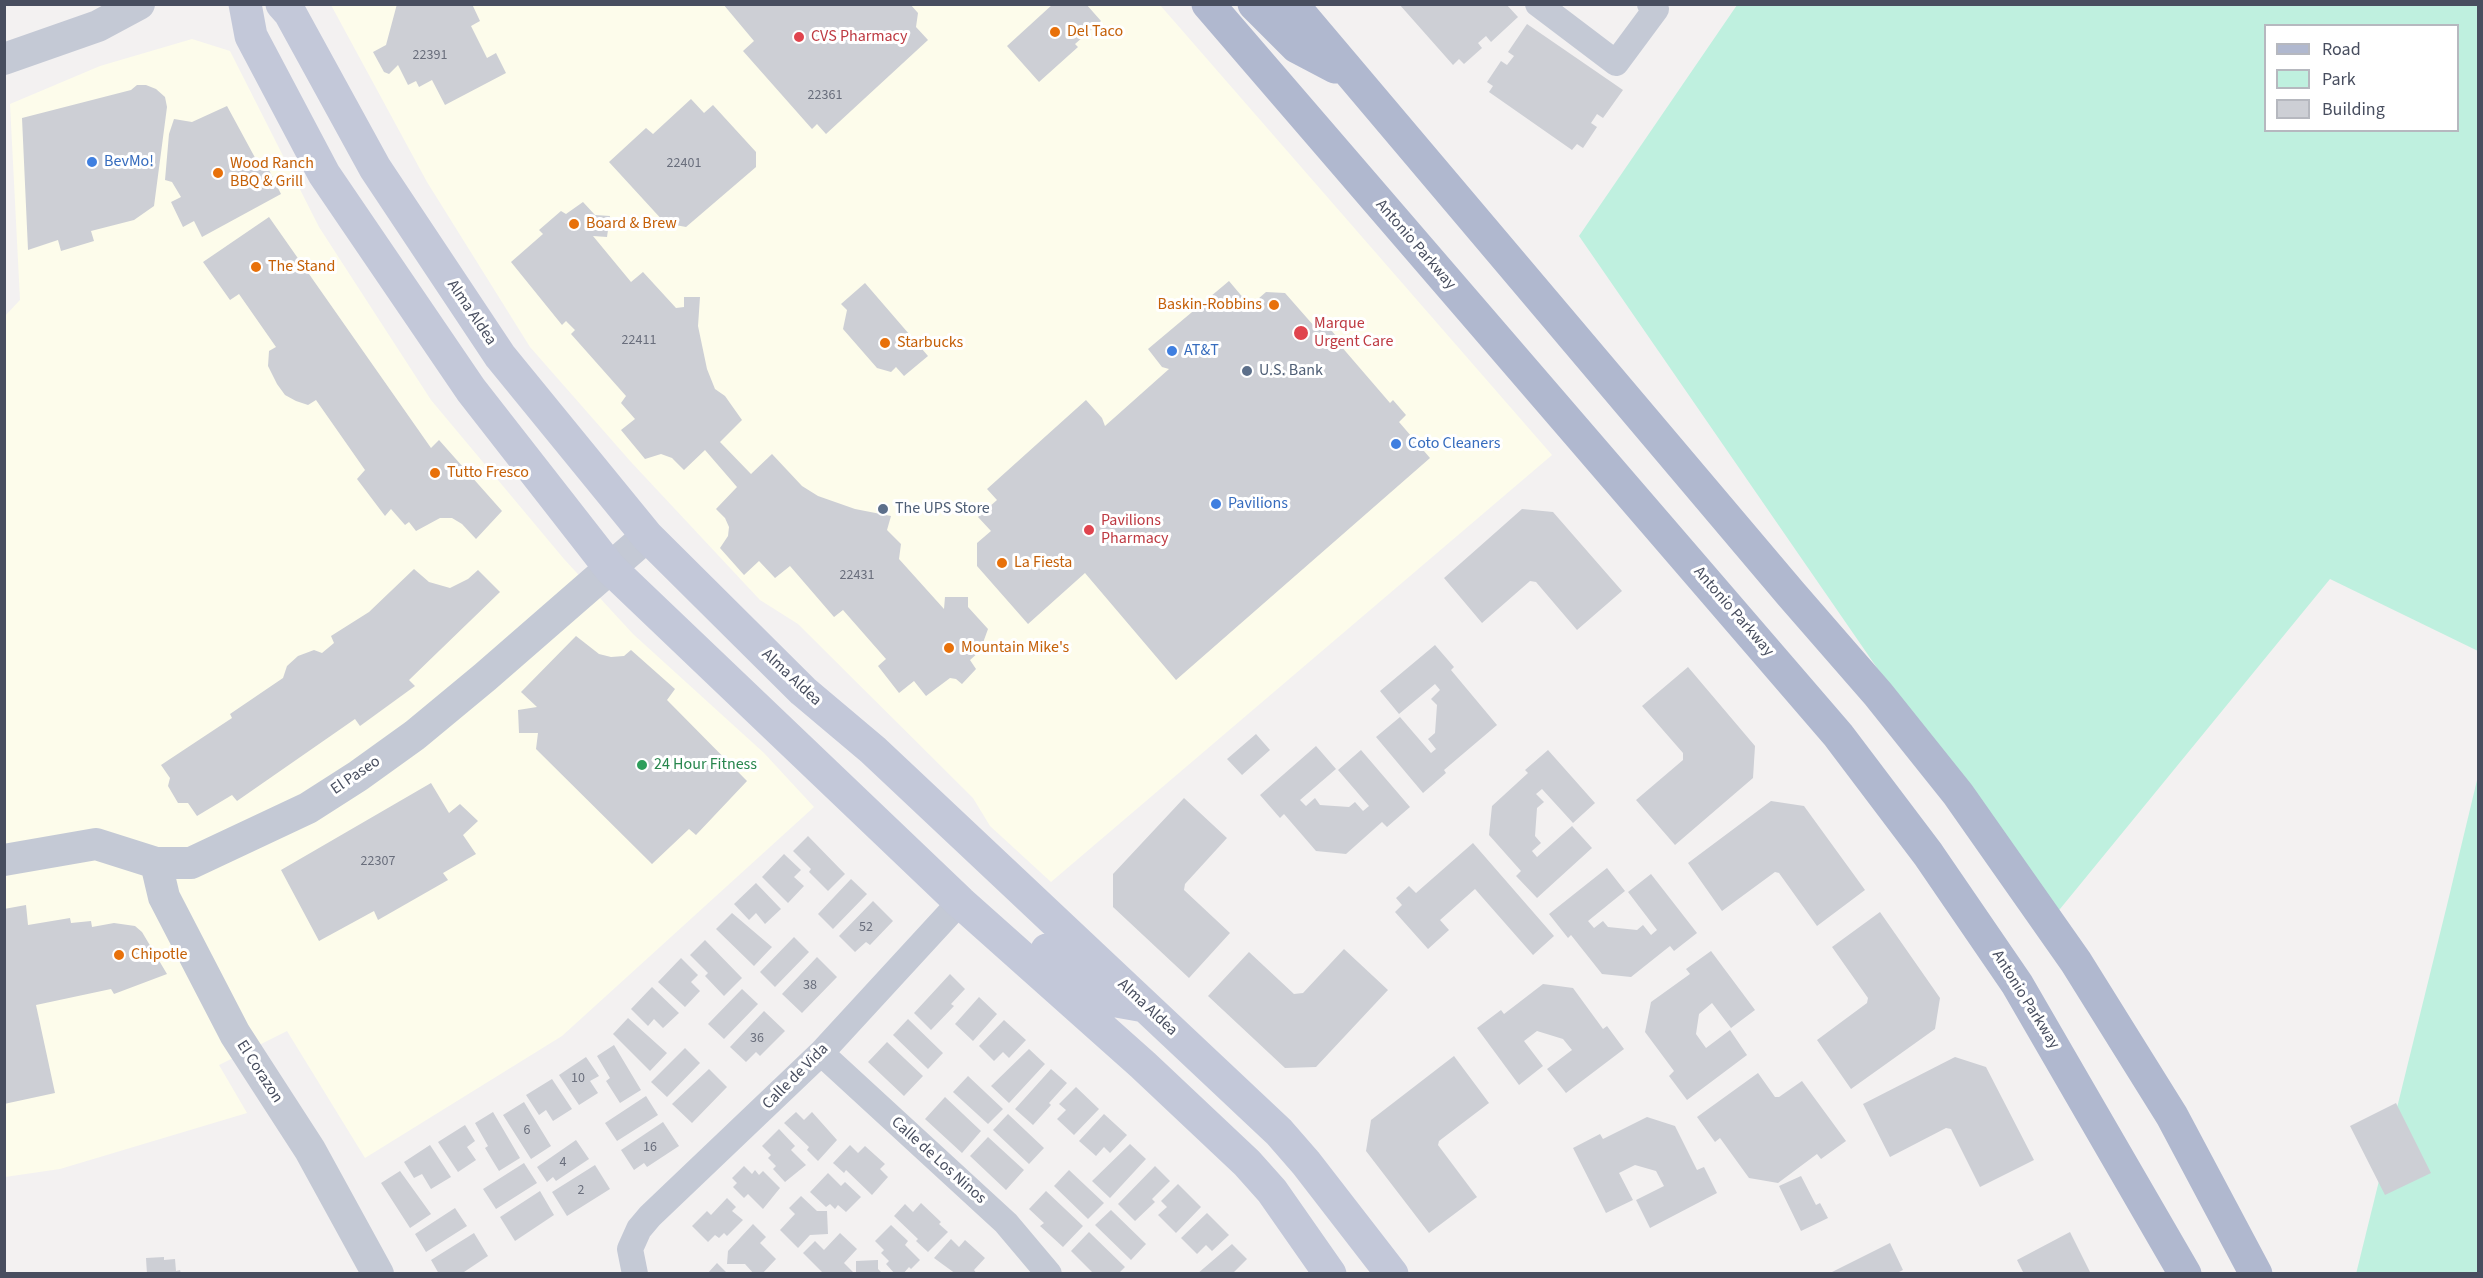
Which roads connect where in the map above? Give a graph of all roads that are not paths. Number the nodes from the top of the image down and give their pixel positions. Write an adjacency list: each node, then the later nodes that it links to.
1 (139, 4): 9 (street)
2 (245, 4): 12 (main road)
3 (282, 4): 11 (main road, Alma Aldea)
4 (1208, 4): 23 (main road, Antonio Parkway)
5 (1254, 4): 10 (main road)
6 (1292, 4): 10 (main road)
7 (1538, 4): 8 (street)
8 (1650, 4)
9 (4, 59)
10 (1350, 75): 24 (main road)
11 (647, 536): 12 (street, El Paseo); 16 (main road, Alma Aldea)
12 (610, 568): 14 (street, El Paseo); 15 (main road)
13 (4, 860): 14 (street, El Paseo)
14 (156, 863): 18 (street, El Corazon)
15 (960, 902): 16 (main road); 17 (street, Calle de Vida); 21 (main road)
16 (1147, 1006): 22 (main road, Alma Aldea)
17 (821, 1053): 19 (street, Calle de Vida); 20 (street, Calle de Los Ninos)
18 (378, 1274)
19 (635, 1274)
20 (1049, 1274)
21 (1330, 1274)
22 (1392, 1274)
23 (2185, 1274)
24 (2256, 1274)

